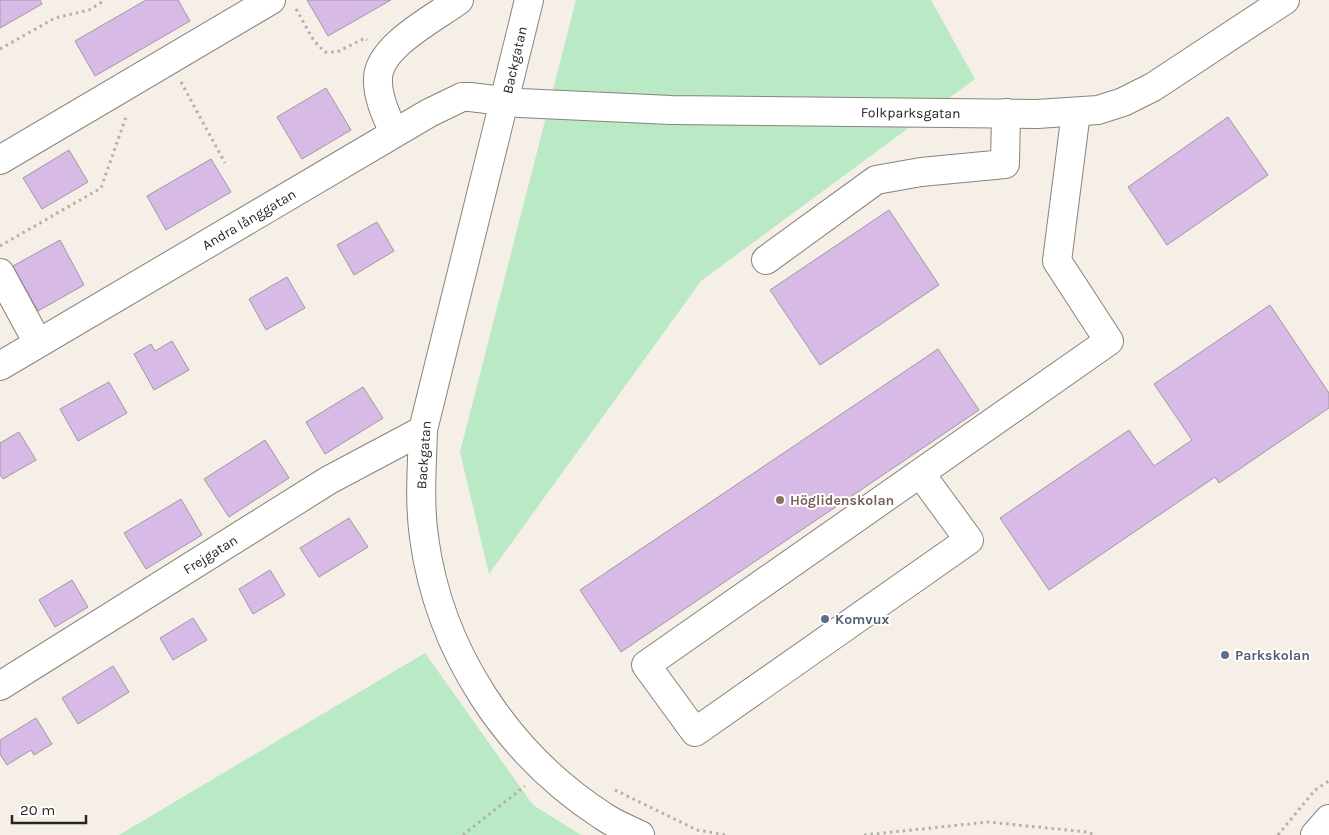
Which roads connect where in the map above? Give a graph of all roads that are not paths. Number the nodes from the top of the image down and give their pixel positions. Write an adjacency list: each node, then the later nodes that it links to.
1 (459, 0): 8 (street)
2 (529, 0): 5 (street, Backgatan)
3 (1285, 0): 6 (street, Folkparksgatan)
4 (283, 4): 9 (street)
5 (505, 101): 7 (street, Folkparksgatan); 8 (street, Andra långgatan); 14 (street, Backgatan)
6 (1076, 112): 7 (street, Folkparksgatan); 15 (street)
7 (1006, 114): 10 (street)
8 (394, 133): 12 (street, Andra långgatan)
9 (0, 160)
10 (766, 260)
11 (0, 273): 12 (street)
12 (38, 343): 13 (street, Andra långgatan)
13 (0, 366)
14 (423, 430): 16 (street, Frejgatan); 18 (street, Backgatan)
15 (920, 473): 15 (street)
16 (0, 686)
17 (1329, 820): 19 (street)
18 (640, 835)
19 (1315, 835)

